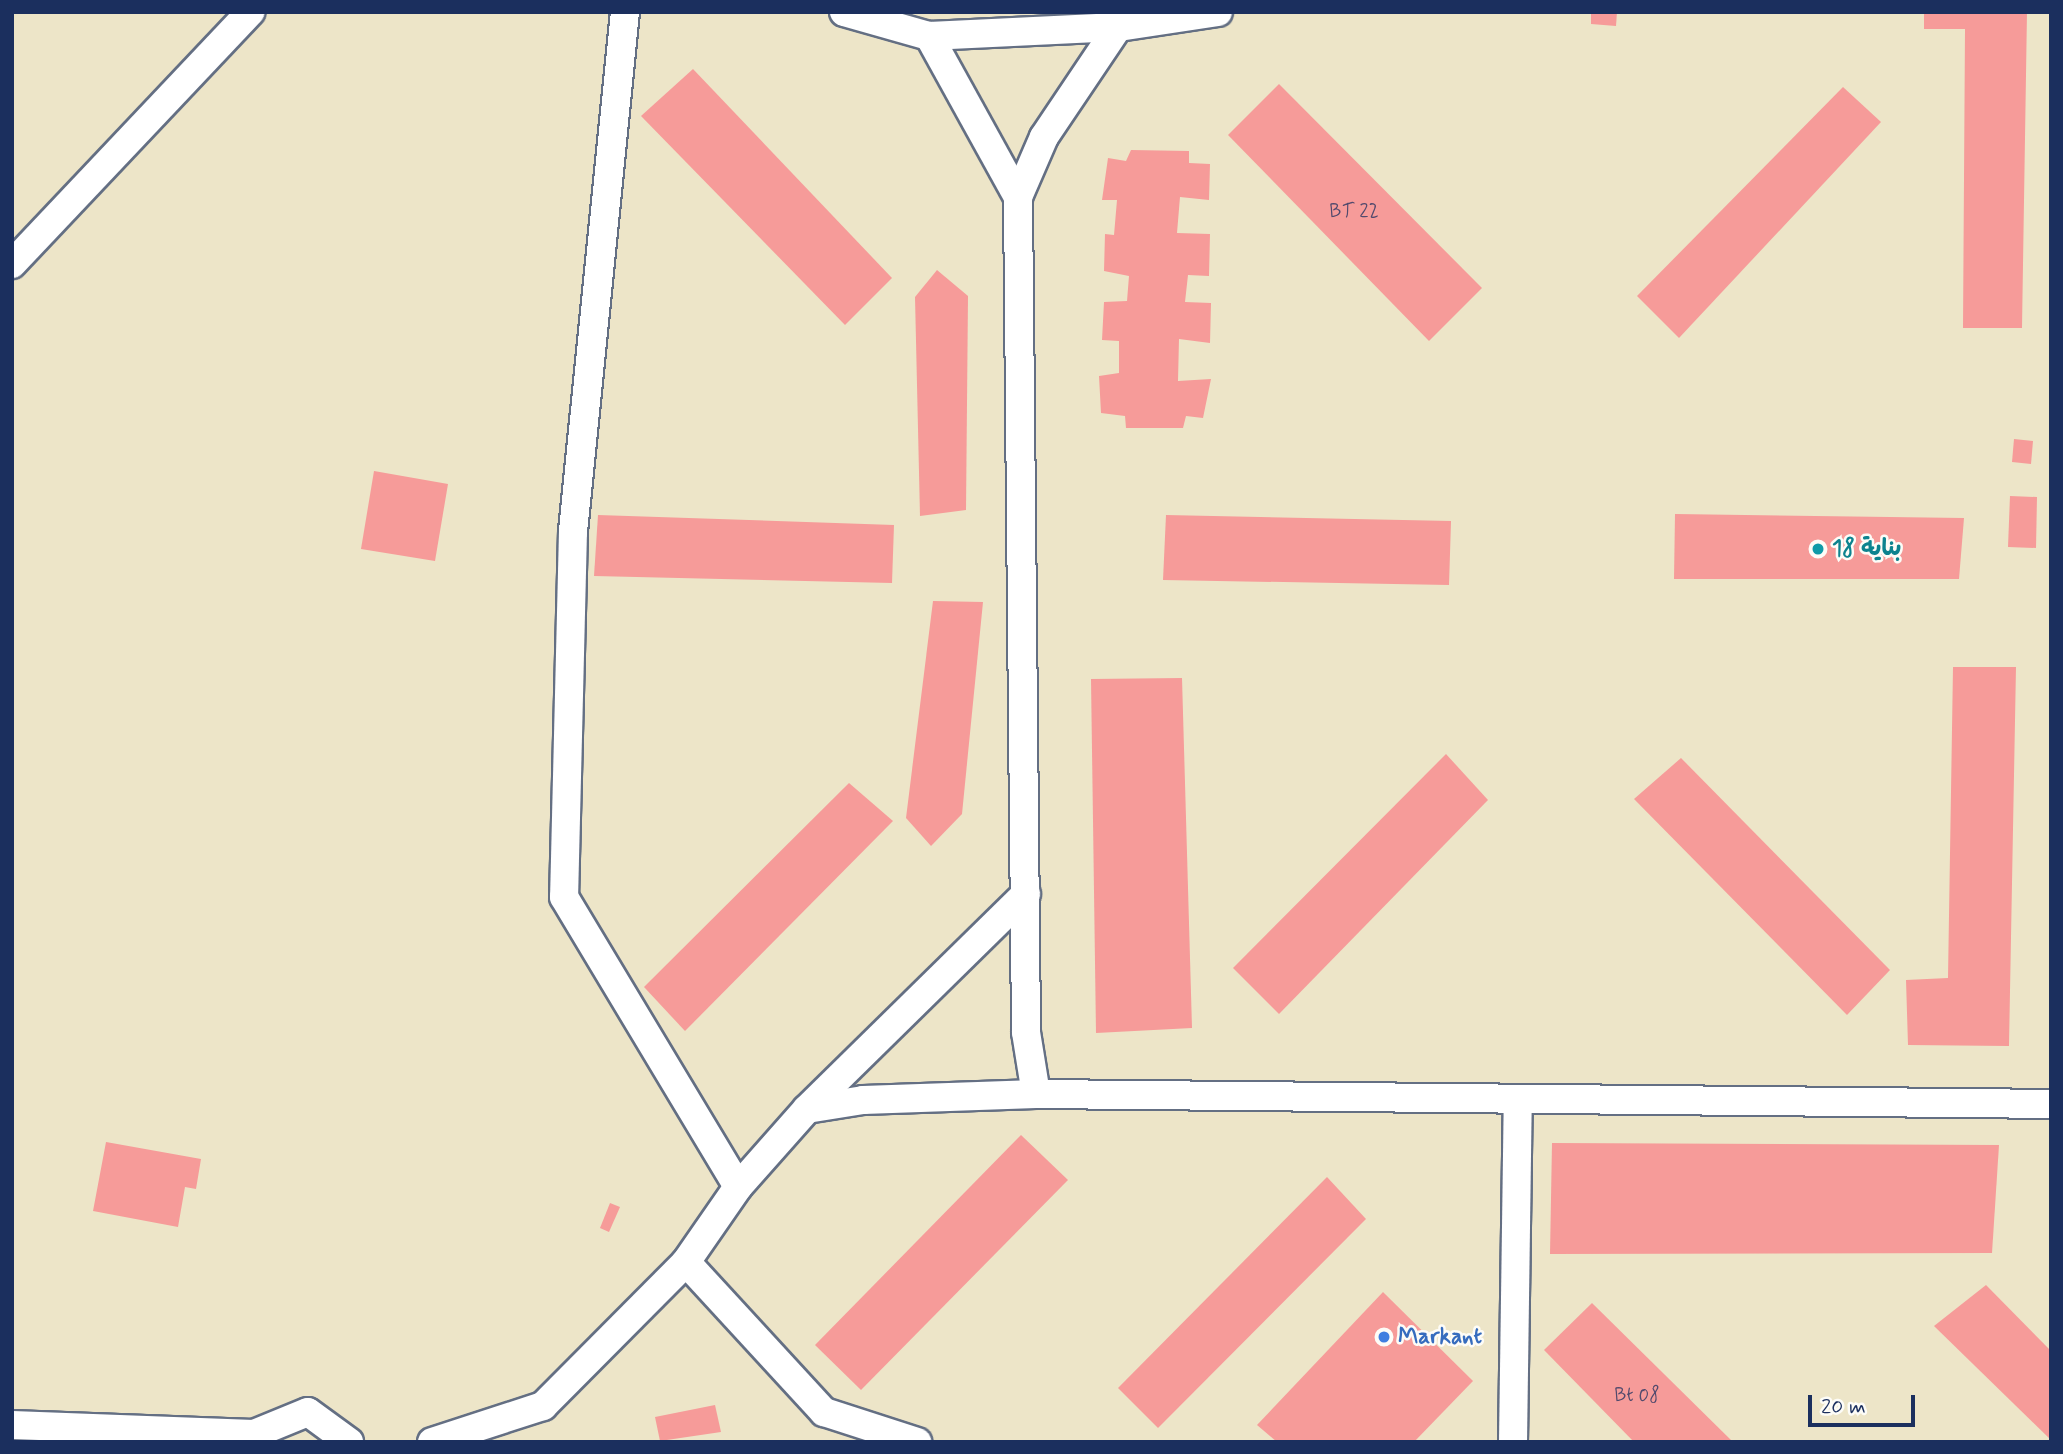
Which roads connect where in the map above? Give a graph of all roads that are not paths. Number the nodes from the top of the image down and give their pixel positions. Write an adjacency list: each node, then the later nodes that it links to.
1 (250, 12): 8 (street)
2 (625, 12): 14 (street)
3 (844, 12): 6 (street)
4 (1218, 12): 5 (street)
5 (1118, 27): 6 (street); 7 (street)
6 (929, 36): 7 (street)
7 (1018, 197): 9 (street)
8 (12, 264)
9 (1026, 894): 10 (street); 13 (street)
10 (1036, 1094): 11 (street); 13 (street)
11 (1518, 1101): 12 (street); 20 (street)
12 (2051, 1104)
13 (807, 1110): 14 (street)
14 (738, 1187): 15 (street)
15 (686, 1262): 18 (street); 19 (street)
16 (12, 1424): 17 (street)
17 (349, 1442)
18 (432, 1442)
19 (917, 1442)
20 (1513, 1442)

